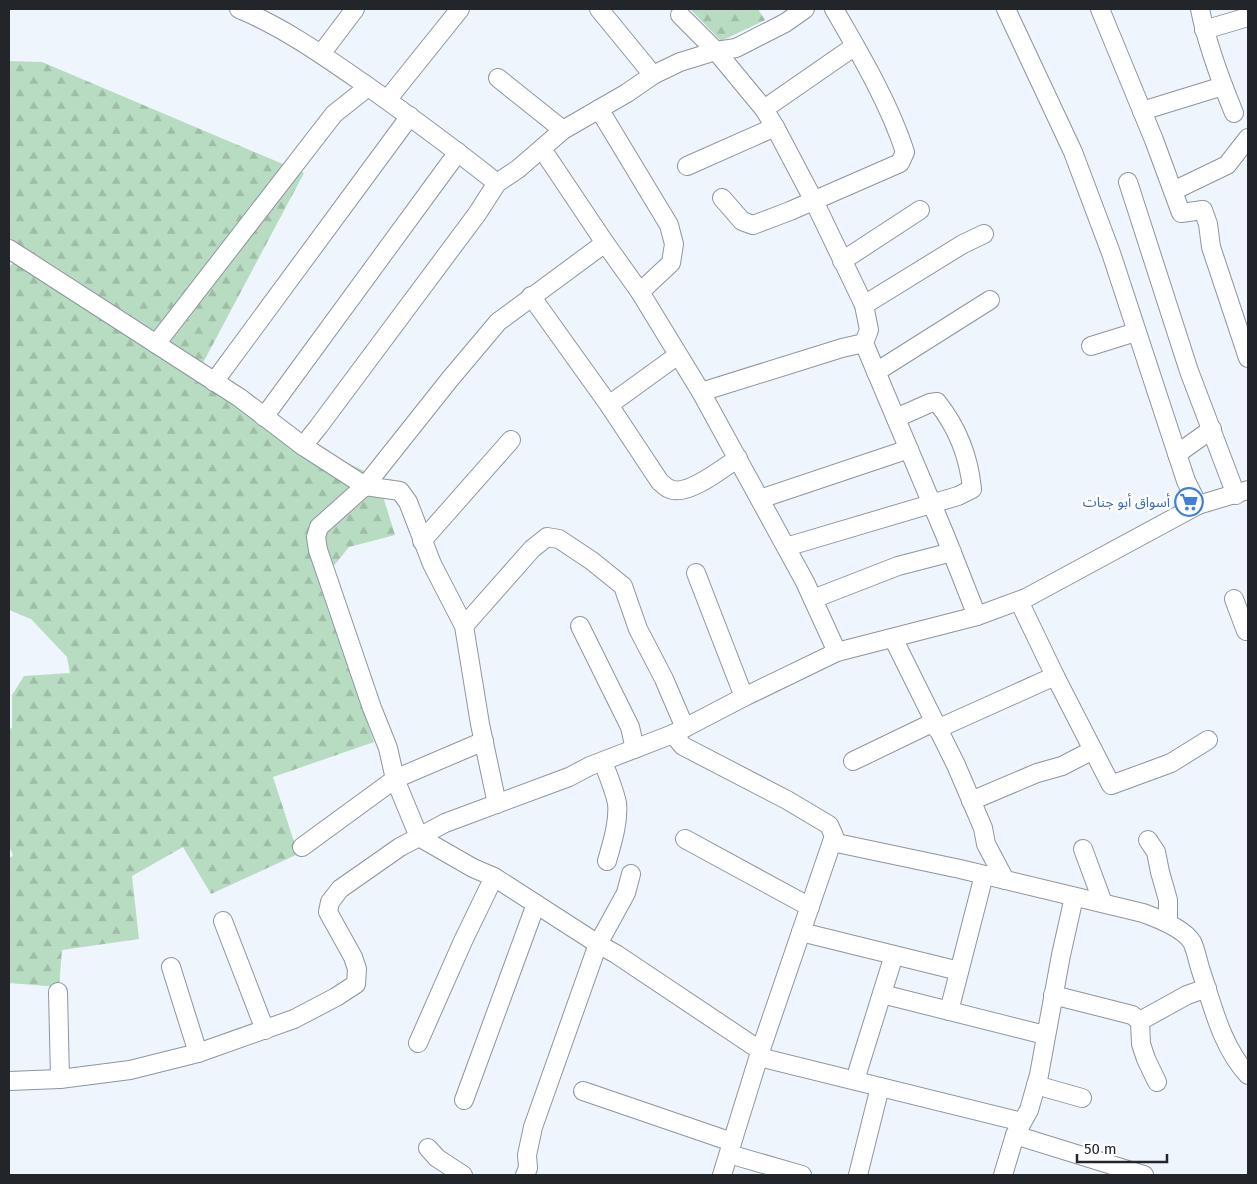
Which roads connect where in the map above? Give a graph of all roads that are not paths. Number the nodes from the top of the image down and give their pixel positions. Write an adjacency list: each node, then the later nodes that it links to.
1 (239, 9): 15 (street)
2 (355, 9): 15 (street)
3 (460, 9): 20 (street)
4 (600, 9): 16 (street)
5 (805, 9): 14 (street)
6 (834, 9): 13 (street)
7 (1006, 9): 47 (street)
8 (1100, 9): 23 (street)
9 (1200, 9): 12 (street)
10 (680, 15): 14 (street)
11 (1248, 17): 12 (street)
12 (1204, 30): 18 (street)
13 (855, 46): 22 (street); 36 (street)
14 (716, 51): 16 (street); 22 (street)
15 (321, 54): 19 (street)
16 (653, 75): 21 (street)
17 (498, 78): 27 (street)
18 (1223, 86): 23 (street); 24 (street)
19 (368, 87): 20 (street); 49 (street)
20 (387, 100): 25 (street)
21 (599, 109): 27 (street); 42 (street)
22 (764, 109): 26 (street)
23 (1142, 111): 34 (street)
24 (1234, 113)
25 (410, 116): 30 (street); 54 (street)
26 (775, 127): 31 (street); 36 (street)
27 (563, 130): 29 (street)
28 (1248, 138): 34 (street)
29 (542, 149): 33 (street); 39 (street)
30 (458, 152): 33 (street); 57 (street)
31 (687, 166)
32 (1128, 182): 59 (street)
33 (497, 183): 61 (street)
34 (1173, 191): 46 (street)
35 (722, 198): 36 (street)
36 (814, 201): 41 (street)
37 (920, 210): 41 (street)
38 (984, 234): 45 (street)
39 (605, 243): 42 (street); 43 (street)
40 (9, 250): 49 (street)
41 (842, 261): 45 (street)
42 (640, 292): 51 (street)
43 (531, 296): 56 (street); 65 (street)
44 (990, 300): 53 (street)
45 (864, 305): 48 (street)
46 (1241, 315): 52 (street)
47 (1136, 332): 50 (street); 63 (street)
48 (864, 343): 53 (street); 55 (street)
49 (156, 344): 54 (street)
50 (1091, 346)
51 (678, 355): 55 (street); 56 (street)
52 (1248, 358)
53 (876, 372): 58 (street)
54 (214, 382): 57 (street)
55 (701, 392): 64 (street)
56 (609, 405): 64 (street)
57 (264, 417): 61 (street)
58 (896, 418): 62 (street); 68 (street)
59 (1212, 430): 63 (street); 66 (street)
60 (511, 440): 70 (street)
61 (303, 446): 65 (street)
62 (908, 449): 67 (street); 68 (street)
63 (1177, 454): 69 (street)
64 (738, 458): 67 (street)
65 (365, 486): 70 (street); 93 (street)
66 (1242, 492): 69 (street)
67 (760, 499): 71 (street)
68 (932, 503): 71 (street); 72 (street)
69 (1198, 506): 76 (street)
70 (422, 541): 78 (street)
71 (786, 548): 74 (street)
72 (952, 552): 74 (street); 77 (street)
73 (696, 573): 84 (street)
74 (813, 599): 82 (street)
75 (1234, 599): 80 (street)
76 (1019, 601): 77 (street); 83 (street)
77 (977, 616): 81 (street)
78 (464, 626): 86 (street); 88 (street)
79 (580, 626): 89 (street)
80 (1248, 630)
81 (893, 638): 82 (street); 85 (street)
82 (837, 652): 84 (street)
83 (1055, 676): 85 (street); 90 (street)
84 (744, 697): 86 (street)
85 (936, 725): 91 (street); 94 (street)
86 (679, 731): 89 (street); 99 (street)
87 (1208, 740): 90 (street)
88 (484, 741): 93 (street); 95 (street)
89 (635, 749): 92 (street)
90 (1093, 750): 94 (street)
91 (853, 761)
92 (603, 762): 95 (street); 102 (street)
93 (396, 779): 96 (street); 100 (street)
94 (971, 801): 106 (street)
95 (497, 804): 96 (street)
96 (419, 837): 105 (street); 124 (street)
97 (684, 839): 110 (street)
98 (1148, 840): 112 (street)
99 (832, 842): 104 (street); 110 (street)
100 (302, 847)
101 (1083, 849): 108 (street)
102 (607, 861)
103 (632, 874): 114 (street)
104 (984, 875): 106 (street); 117 (street)
105 (494, 877): 109 (street); 126 (street)
106 (1004, 880): 107 (street)
107 (1074, 897): 108 (street); 121 (street)
108 (1103, 903): 112 (street)
109 (536, 904): 114 (street); 138 (street)
110 (810, 907): 113 (street)
111 (223, 921): 124 (street)
112 (1168, 922): 118 (street)
113 (802, 932): 115 (street); 128 (street)
114 (598, 944): 128 (street); 143 (street)
115 (894, 955): 117 (street); 120 (street)
116 (170, 967): 127 (street)
117 (959, 971): 122 (street)
118 (1207, 988): 123 (street); 129 (street)
119 (58, 992): 130 (street)
120 (882, 994): 122 (street); 131 (street)
121 (1053, 995): 123 (street); 125 (street)
122 (949, 1011): 125 (street)
123 (1140, 1021): 133 (street)
124 (265, 1030): 127 (street)
125 (1045, 1036): 134 (street)
126 (418, 1043)
127 (198, 1053): 130 (street)
128 (760, 1054): 131 (street); 141 (street)
129 (1248, 1075)
130 (60, 1079): 132 (street)
131 (854, 1080): 135 (street)
132 (9, 1081)
133 (1157, 1082)
134 (1036, 1085): 137 (street); 139 (street)
135 (880, 1087): 139 (street); 146 (street)
136 (583, 1091): 141 (street)
137 (1082, 1098)
138 (464, 1100)
139 (1018, 1128): 147 (street); 148 (street)
140 (428, 1148): 142 (street)
141 (730, 1148): 144 (street); 145 (street)
142 (463, 1175)
143 (525, 1175)
144 (722, 1175)
145 (802, 1175)
146 (858, 1175)
147 (1003, 1175)
148 (1144, 1175)

